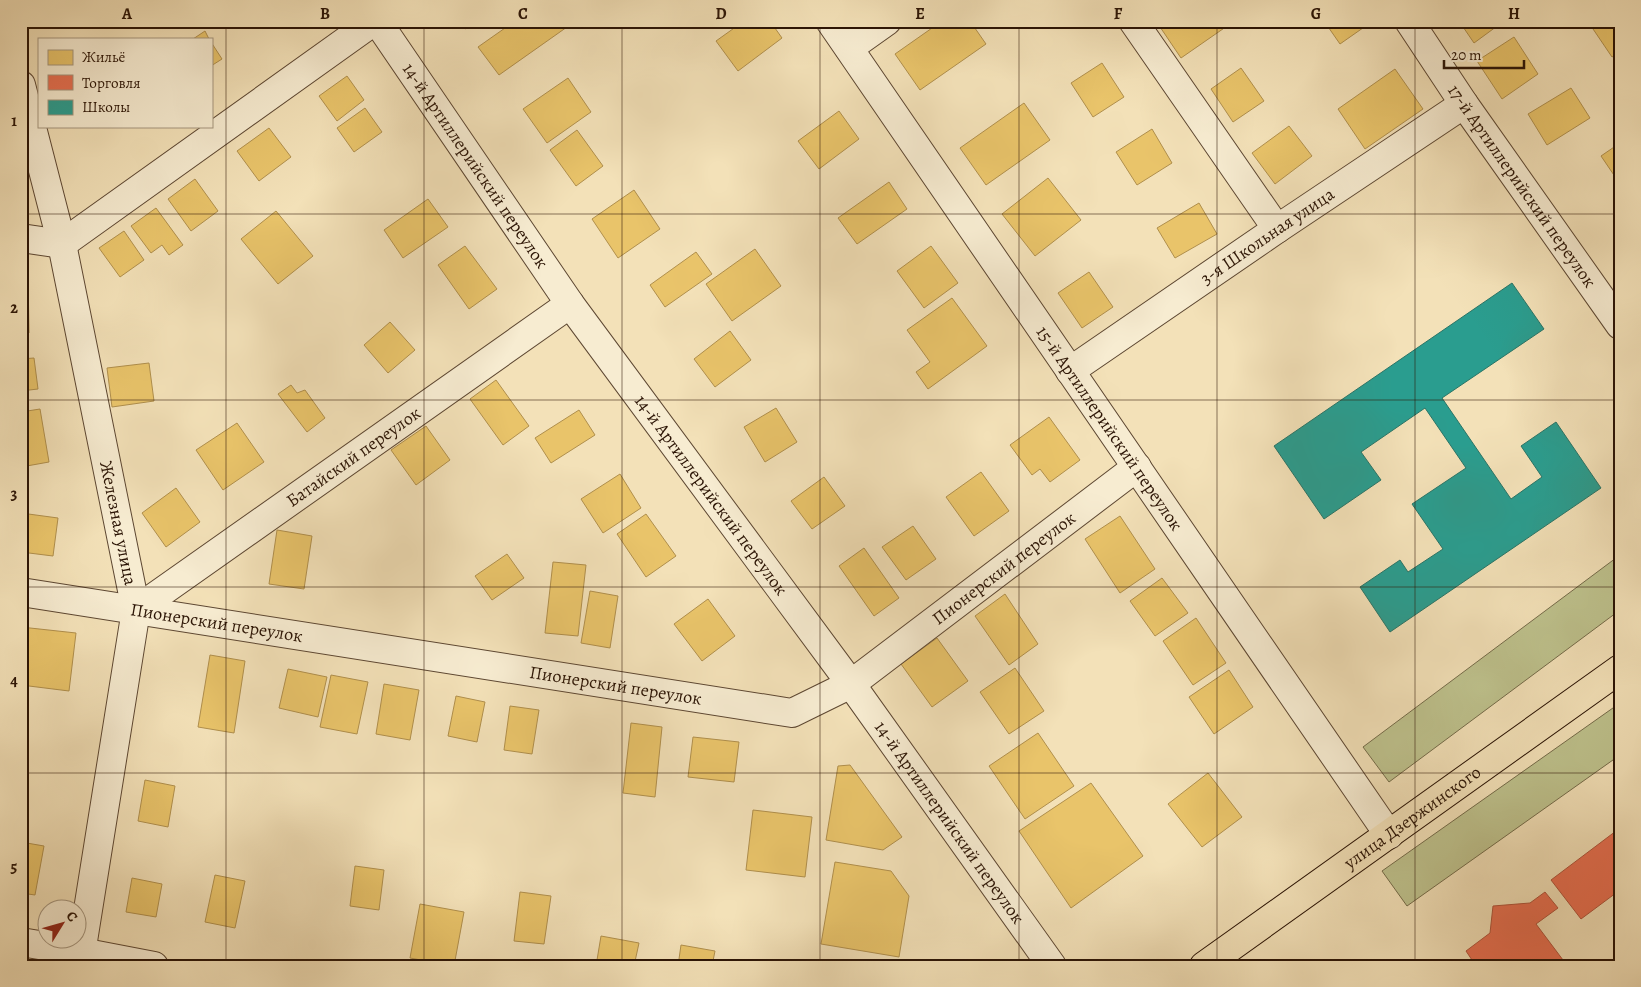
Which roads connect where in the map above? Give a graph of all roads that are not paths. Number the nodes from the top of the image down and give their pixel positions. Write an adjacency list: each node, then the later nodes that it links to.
1 (375, 21): 11 (street); 12 (street, 14-й Артиллерийский переулок)
2 (830, 21): 6 (street, 15-й Артиллерийский переулок)
3 (887, 21): 6 (street)
4 (1132, 21): 9 (street)
5 (1409, 21): 8 (street, 17-й Артиллерийский переулок)
6 (849, 48): 14 (street, 15-й Артиллерийский переулок)
7 (21, 84): 11 (street, Железная улица)
8 (1464, 104): 9 (street, 3-я Школьная улица); 13 (street, 17-й Артиллерийский переулок)
9 (1277, 229): 14 (street, 3-я Школьная улица)
10 (21, 238): 11 (street)
11 (62, 244): 17 (street, Железная улица)
12 (570, 304): 17 (street, Батайский переулок); 19 (street, 14-й Артиллерийский переулок)
13 (1620, 325)
14 (1070, 371): 15 (street, 15-й Артиллерийский переулок)
15 (1137, 467): 19 (street, Пионерский переулок); 20 (street, 15-й Артиллерийский переулок)
16 (21, 592): 17 (street, Пионерский переулок)
17 (136, 610): 19 (street, Пионерский переулок); 22 (street, Железная улица)
18 (1620, 669): 20 (main road, улица Дзержинского)
19 (851, 684): 24 (street, 14-й Артиллерийский переулок)
20 (1389, 835): 25 (main road, улица Дзержинского)
21 (21, 942): 22 (street)
22 (80, 959): 23 (street)
23 (154, 966)
24 (1052, 966)
25 (1204, 966)

